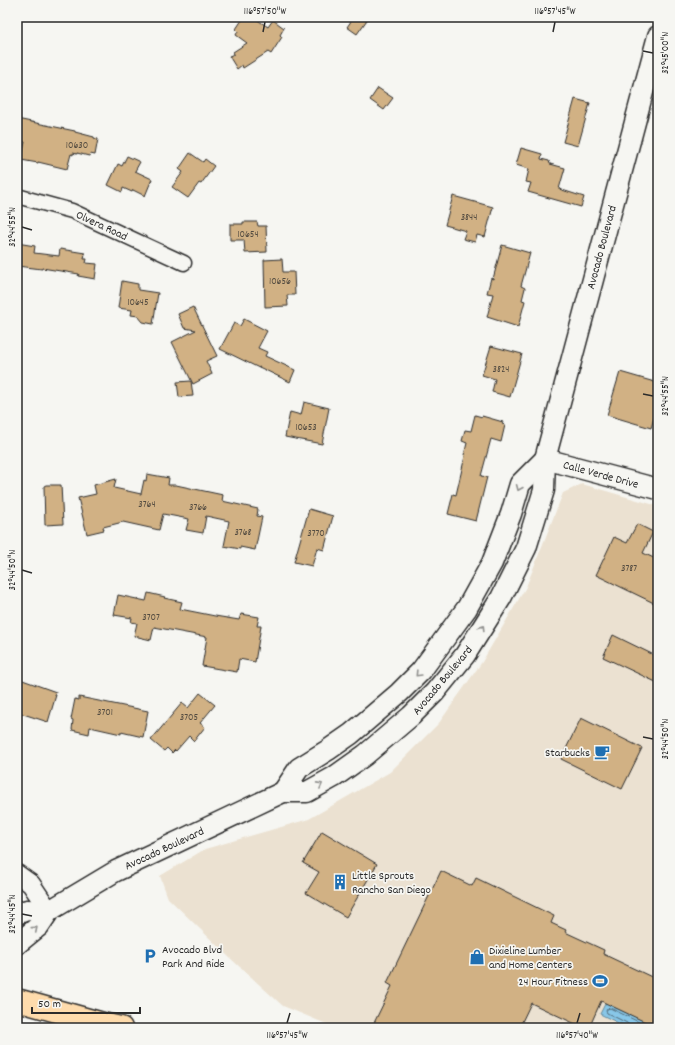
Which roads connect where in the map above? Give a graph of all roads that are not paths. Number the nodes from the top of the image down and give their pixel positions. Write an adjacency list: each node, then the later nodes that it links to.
1 (658, 36): 4 (main road, Avocado Boulevard)
2 (17, 196): 3 (street, Olvera Road)
3 (184, 263)
4 (545, 459): 5 (main road, Calle Verde Drive); 6 (main road, Avocado Boulevard, one-way to 6); 7 (main road, Avocado Boulevard, one-way to 4)
5 (658, 489)
6 (479, 587): 7 (main road); 8 (main road, Avocado Boulevard, one-way to 8)
7 (437, 689): 9 (main road, Avocado Boulevard)
8 (398, 693): 9 (main road); 10 (main road, Avocado Boulevard)
9 (347, 768): 10 (main road, Avocado Boulevard, one-way to 9)
10 (283, 792): 12 (main road, Avocado Boulevard)
11 (17, 874): 12 (street)
12 (49, 911): 13 (main road); 14 (main road, Avocado Boulevard, one-way to 12)
13 (17, 914)
14 (17, 944)
15 (20, 997): 16 (highway)
16 (121, 1028)

